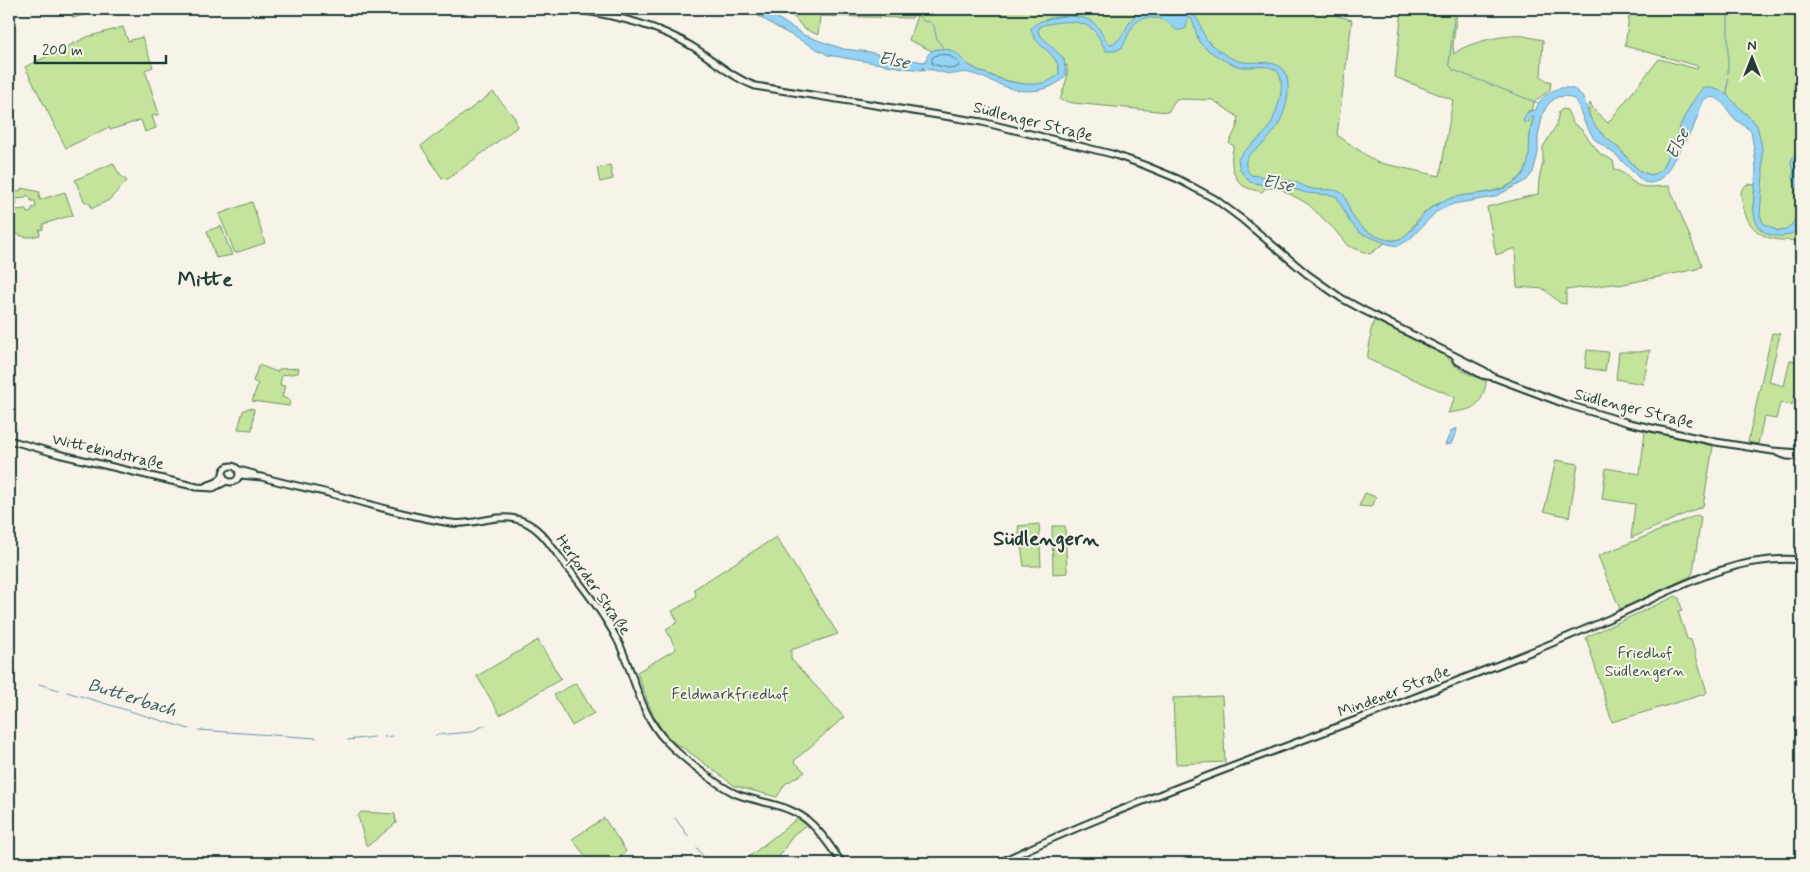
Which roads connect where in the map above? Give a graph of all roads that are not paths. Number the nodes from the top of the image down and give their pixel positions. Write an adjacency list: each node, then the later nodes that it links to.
1 (575, 9): 3 (main road, Südlenger Straße)
2 (9, 440): 5 (main road, Wittekindstraße)
3 (1801, 455)
4 (239, 472): 5 (main road); 5 (main road); 7 (main road, Herforder Straße)
5 (225, 478)
6 (1801, 560): 8 (main road, Mindener Straße)
7 (842, 863)
8 (999, 863)

